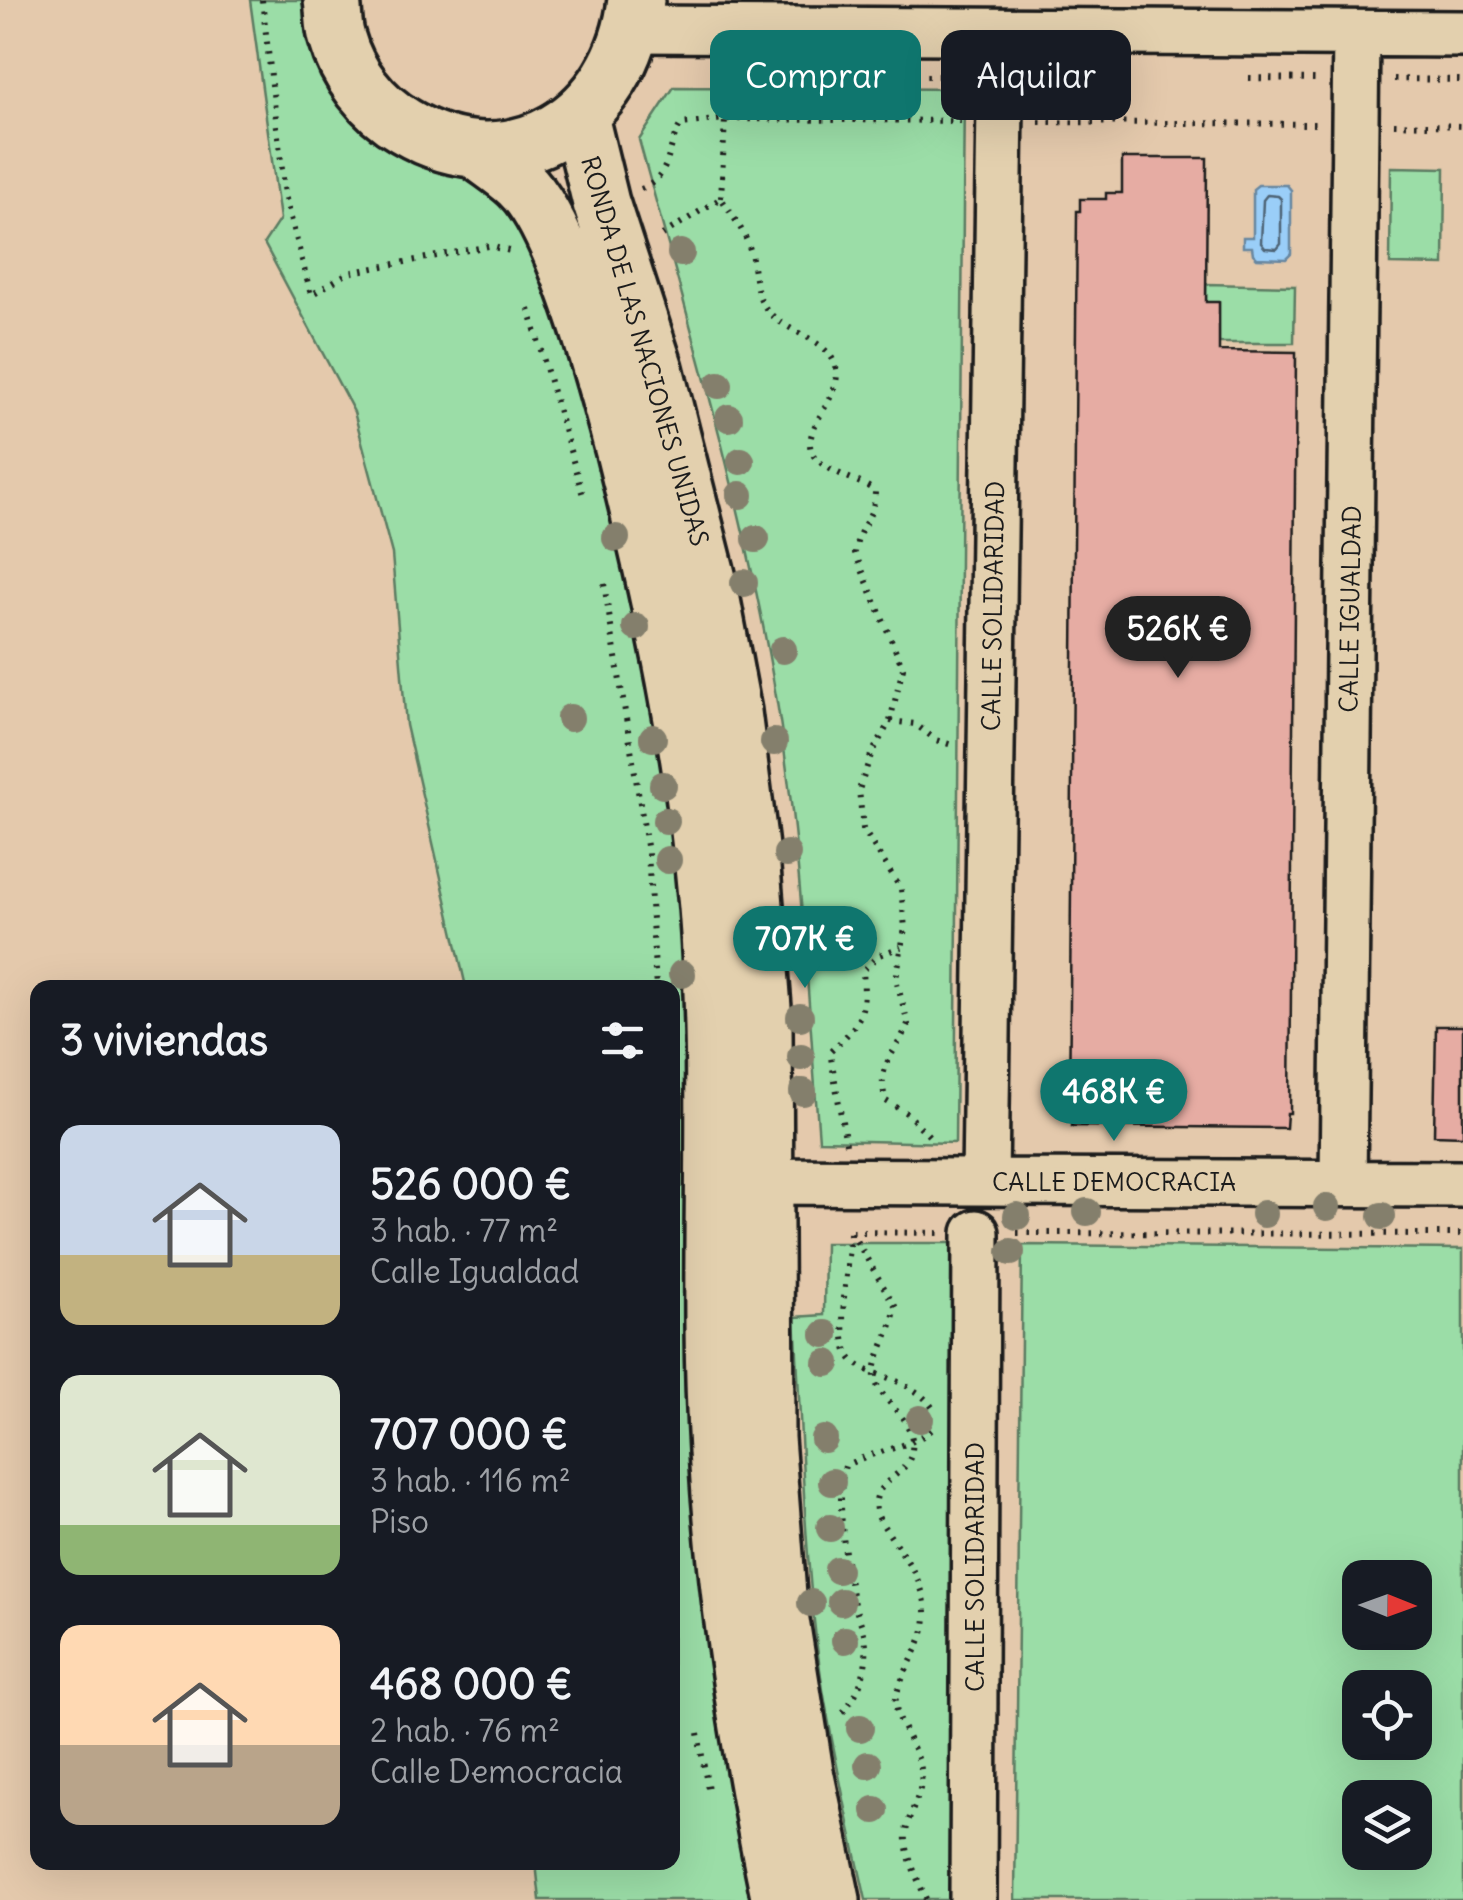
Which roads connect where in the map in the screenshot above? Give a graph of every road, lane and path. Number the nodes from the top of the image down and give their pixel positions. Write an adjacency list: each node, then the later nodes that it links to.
1 (262, 0): 17 (path)
2 (332, 0): 14 (street, RONDA DE LAS NACIONES UNIDAS)
3 (635, 15): 4 (street); 12 (street, RONDA DE LAS NACIONES UNIDAS)
4 (958, 30)
5 (1131, 33): 6 (street)
6 (1356, 34): 7 (street); 10 (street, CALLE IGUALDAD)
7 (1463, 34)
8 (941, 76): 15 (path)
9 (1246, 78): 10 (path)
10 (1356, 79): 11 (path); 30 (street, CALLE IGUALDAD)
11 (1463, 80)
12 (580, 116): 14 (street, RONDA DE LAS NACIONES UNIDAS); 28 (street, RONDA DE LAS NACIONES UNIDAS)
13 (999, 120): 22 (street, CALLE SOLIDARIDAD)
14 (476, 150): 25 (street, RONDA DE LAS NACIONES UNIDAS)
15 (721, 198): 16 (path); 21 (path)
16 (662, 234)
17 (520, 254)
18 (527, 302): 19 (path)
19 (587, 508)
20 (601, 565): 24 (path)
21 (890, 721): 22 (path); 23 (path)
22 (991, 757): 29 (street, CALLE SOLIDARIDAD)
23 (901, 947): 26 (path); 27 (path)
24 (656, 980)
25 (716, 1104): 28 (street, RONDA DE LAS NACIONES UNIDAS); 38 (street, RONDA DE LAS NACIONES UNIDAS)
26 (847, 1147)
27 (941, 1148)
28 (765, 1181): 29 (street, CALLE DEMOCRACIA); 39 (street, RONDA DE LAS NACIONES UNIDAS)
29 (985, 1181): 30 (street, CALLE DEMOCRACIA)
30 (1343, 1183): 31 (street, CALLE DEMOCRACIA)
31 (1463, 1184)
32 (850, 1232): 33 (path); 35 (path); 35 (path)
33 (976, 1233): 34 (path); 41 (street, CALLE SOLIDARIDAD)
34 (1463, 1234)
35 (873, 1372): 36 (path); 36 (path)
36 (913, 1441): 37 (path); 40 (path)
37 (844, 1712)
38 (780, 1900)
39 (832, 1900)
40 (926, 1900)
41 (973, 1900)

